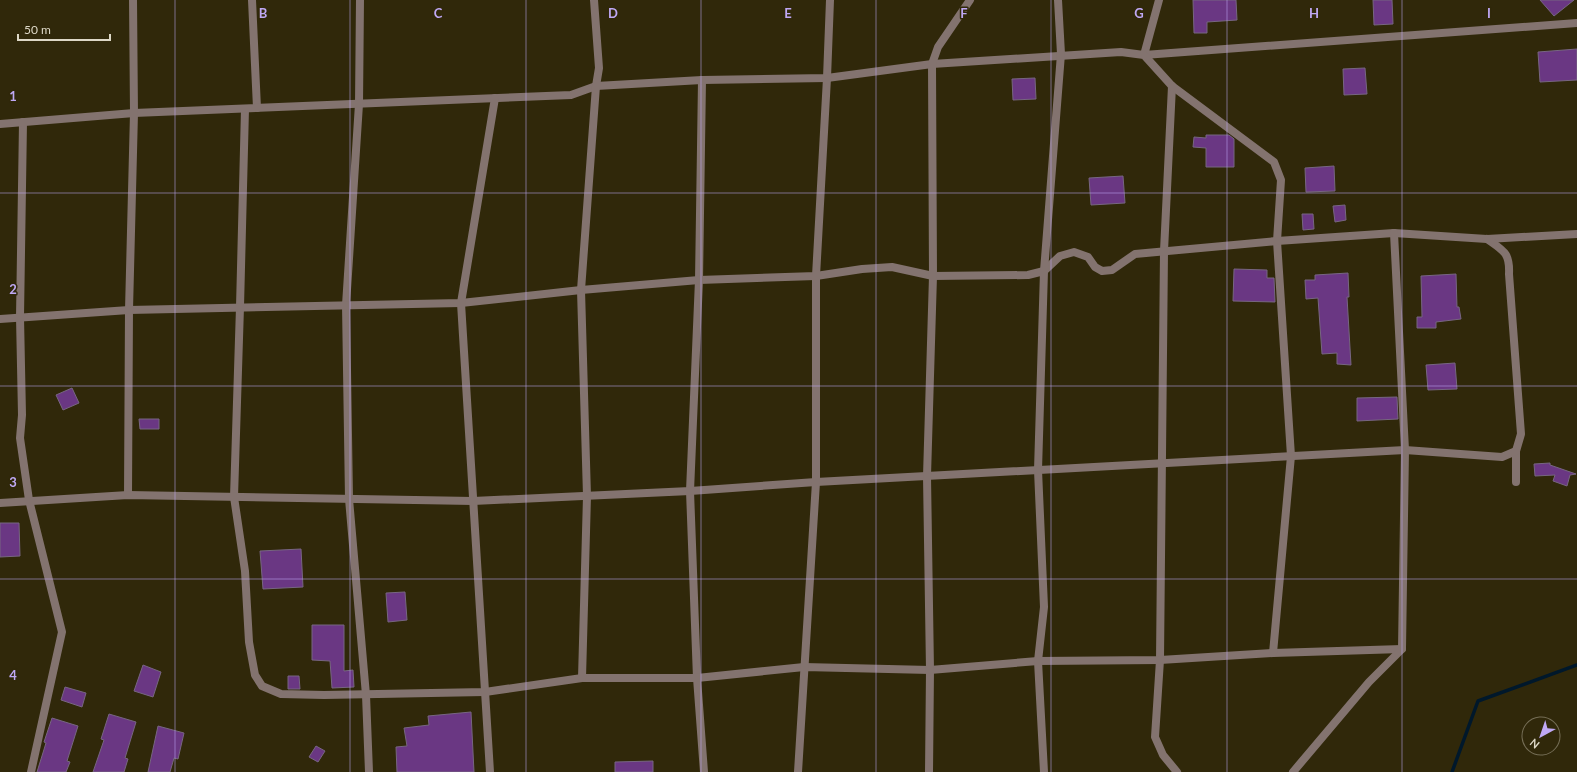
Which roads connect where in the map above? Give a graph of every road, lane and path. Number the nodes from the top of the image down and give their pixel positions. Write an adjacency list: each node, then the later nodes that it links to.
1 (133, 0): 21 (street)
2 (252, 0): 19 (street)
3 (360, 0): 18 (street)
4 (594, 0): 15 (street)
5 (830, 0): 13 (street)
6 (970, 0): 12 (street)
7 (1058, 0): 10 (street)
8 (1159, 0): 11 (street)
9 (1577, 23): 11 (street)
10 (1061, 54): 11 (street); 12 (street); 29 (street)
11 (1144, 55): 16 (street)
12 (932, 64): 13 (street); 31 (street)
13 (827, 78): 14 (street); 30 (street)
14 (702, 80): 15 (street); 32 (street)
15 (596, 86): 17 (street); 33 (street)
16 (1172, 86): 27 (street); 28 (street)
17 (495, 98): 18 (street); 34 (street)
18 (359, 104): 19 (street); 35 (street)
19 (257, 108): 20 (street)
20 (245, 109): 21 (street); 36 (street)
21 (134, 113): 22 (street); 37 (street)
22 (23, 122): 23 (street); 38 (street)
23 (0, 124)
24 (1394, 233): 26 (street); 27 (street); 40 (street)
25 (1577, 234): 26 (street)
26 (1488, 239): 41 (street)
27 (1276, 241): 28 (street); 42 (street)
28 (1164, 250): 29 (street); 43 (street)
29 (1044, 271): 31 (street); 44 (street)
30 (816, 276): 31 (street); 32 (street); 46 (street)
31 (933, 276): 45 (street)
32 (699, 280): 33 (street); 48 (street)
33 (581, 290): 34 (street); 50 (street)
34 (461, 303): 35 (street); 54 (street)
35 (346, 305): 36 (street); 52 (street)
36 (240, 307): 37 (street); 51 (street)
37 (129, 310): 38 (street); 49 (street)
38 (20, 317): 39 (street); 53 (street)
39 (0, 319)
40 (1405, 450): 41 (street); 42 (street); 56 (street)
41 (1516, 451): 47 (street)
42 (1291, 456): 43 (street); 57 (street)
43 (1161, 463): 44 (street); 58 (street)
44 (1038, 470): 45 (street); 59 (street)
45 (927, 476): 46 (street); 61 (street)
46 (816, 482): 48 (street); 60 (street)
47 (1516, 482)
48 (690, 491): 50 (street); 63 (street)
49 (128, 495): 51 (street); 53 (street)
50 (587, 496): 54 (street); 62 (street)
51 (234, 497): 52 (street); 65 (street)
52 (349, 499): 54 (street); 65 (street)
53 (29, 501): 55 (street); 66 (street)
54 (473, 501): 64 (street)
55 (0, 503)
56 (1402, 649): 57 (street); 74 (street)
57 (1273, 653): 58 (street)
58 (1160, 660): 59 (street); 73 (street)
59 (1038, 661): 61 (street); 72 (street)
60 (804, 667): 61 (street); 63 (street); 70 (street)
61 (930, 670): 71 (street)
62 (582, 678): 63 (street); 64 (street)
63 (697, 678): 69 (street)
64 (485, 692): 65 (street); 68 (street)
65 (366, 695): 67 (street)
66 (31, 772)
67 (369, 772)
68 (490, 772)
69 (704, 772)
70 (798, 772)
71 (929, 772)
72 (1044, 772)
73 (1177, 772)
74 (1293, 772)

